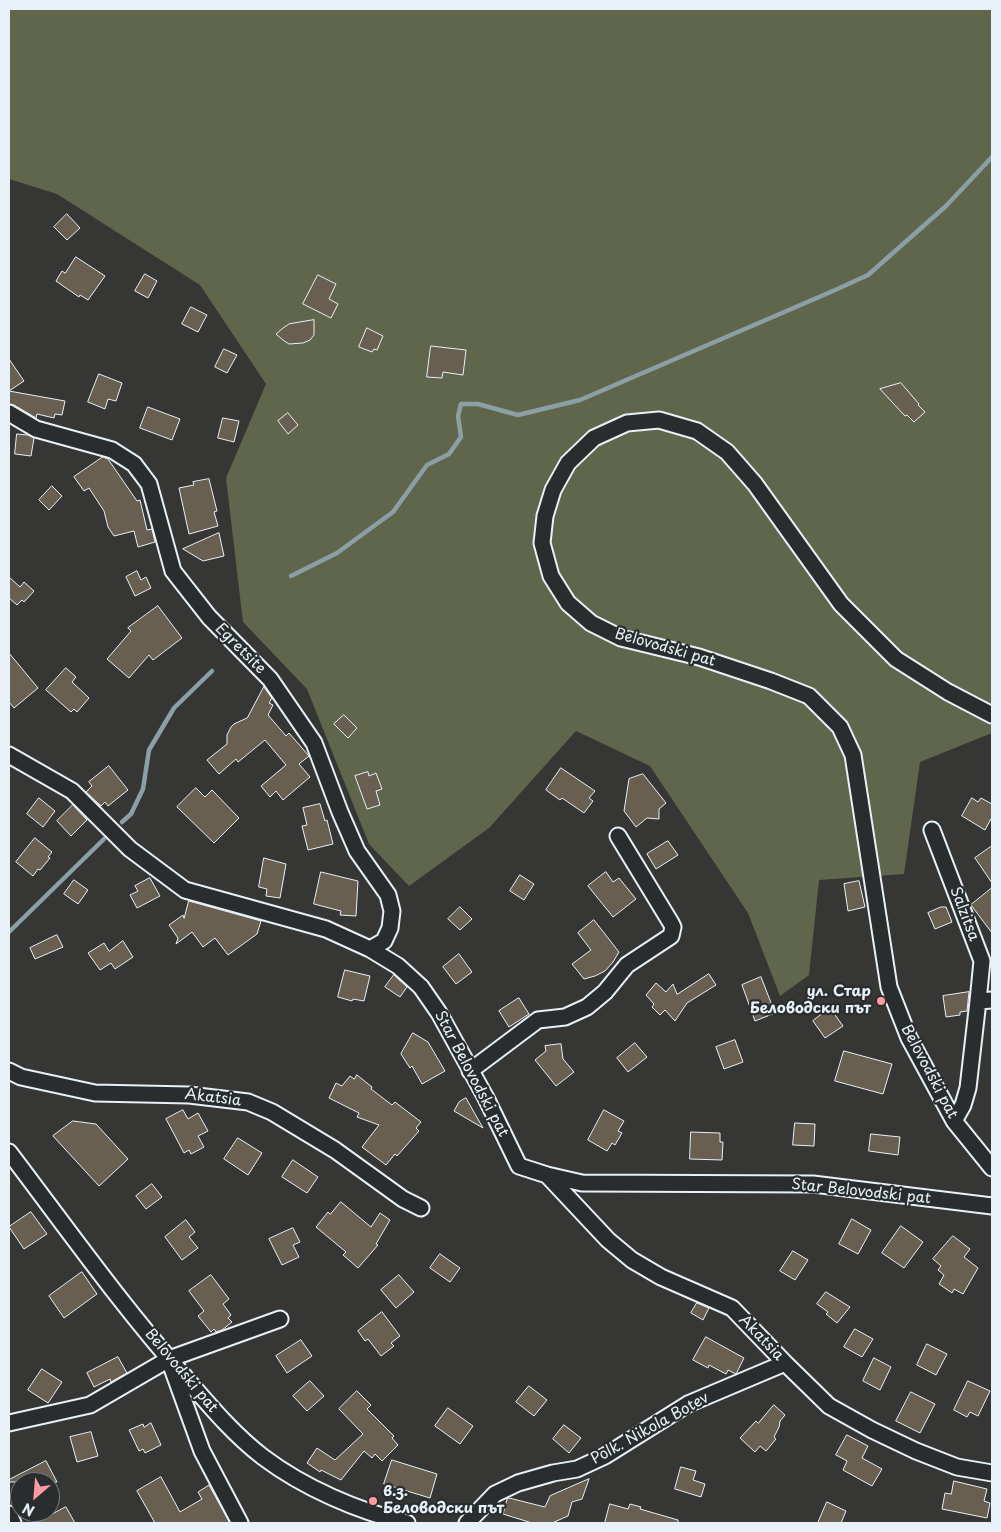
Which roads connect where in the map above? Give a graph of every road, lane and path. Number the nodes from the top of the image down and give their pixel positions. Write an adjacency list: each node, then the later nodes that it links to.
1 (9, 413): 6 (street, Egretsite)
2 (992, 715): 10 (street, Belovodski pat)
3 (9, 755): 6 (street, Star Belovodski pat)
4 (932, 830): 7 (street, Salzitsa)
5 (618, 836): 9 (street)
6 (370, 949): 9 (street, Star Belovodski pat)
7 (985, 1000): 10 (street, Salzitsa)
8 (9, 1070): 15 (street, Akatsia)
9 (470, 1071): 13 (street, Star Belovodski pat)
10 (954, 1120): 12 (street, Belovodski pat)
11 (9, 1152): 17 (street, Belovodski pat)
12 (992, 1168)
13 (547, 1175): 14 (street, Star Belovodski pat); 18 (street, Akatsia)
14 (992, 1206)
15 (421, 1208)
16 (280, 1319): 17 (street)
17 (169, 1359): 19 (street); 23 (street); 24 (street, Belovodski pat)
18 (784, 1363): 20 (street, Akatsia); 25 (street, Polk. Nikola Botev)
19 (9, 1423)
20 (992, 1473)
21 (9, 1514): 22 (street)
22 (13, 1523)
23 (240, 1523)
24 (407, 1523)
25 (466, 1523)

